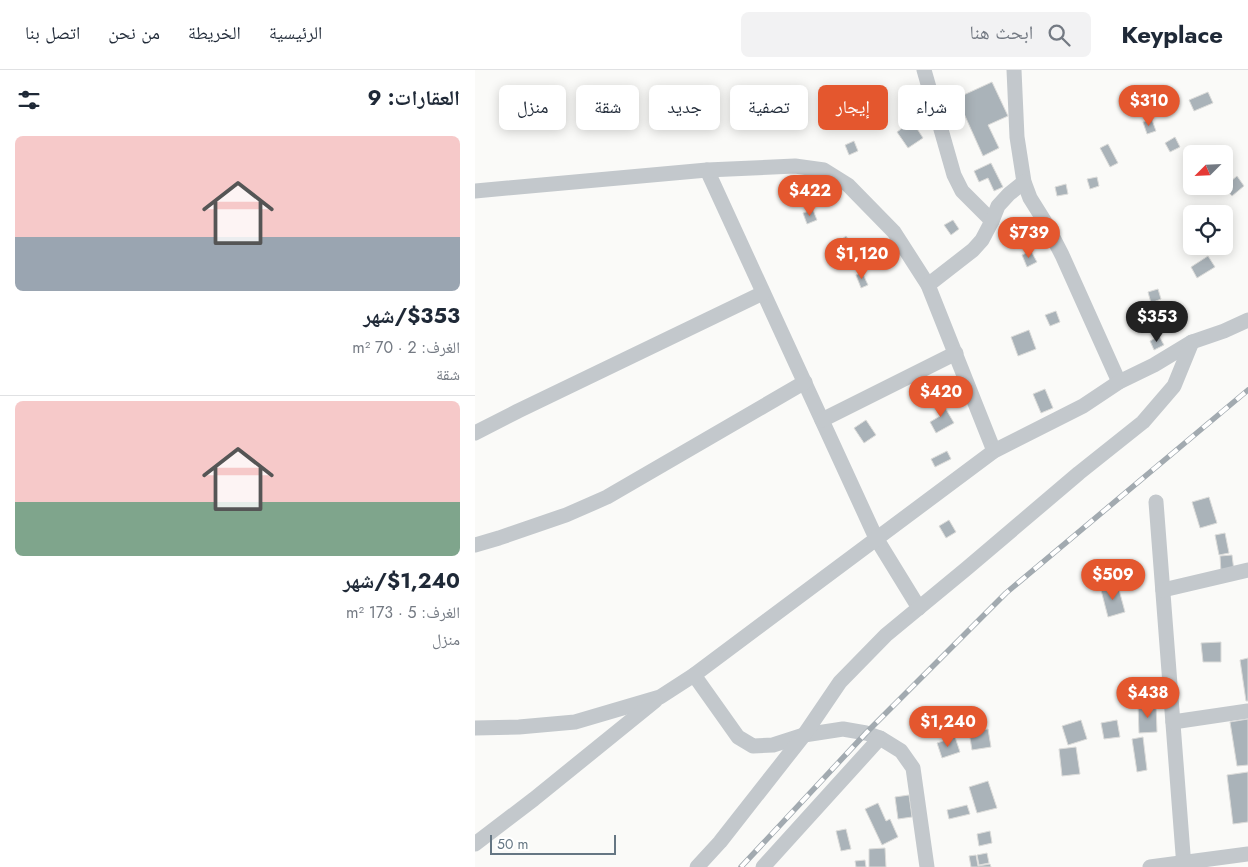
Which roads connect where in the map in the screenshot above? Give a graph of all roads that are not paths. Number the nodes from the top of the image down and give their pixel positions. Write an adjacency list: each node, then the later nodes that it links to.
1 (924, 70): 6 (street)
2 (1014, 70): 4 (street)
3 (707, 170): 5 (street); 7 (street); 8 (street)
4 (1024, 182): 6 (street); 13 (street)
5 (475, 191)
6 (992, 221): 7 (street)
7 (928, 285): 11 (street)
8 (763, 293): 12 (street); 15 (street)
9 (1248, 320): 10 (street)
10 (1192, 342): 13 (street); 22 (street)
11 (956, 353): 14 (street); 16 (street)
12 (805, 382): 14 (street); 19 (street)
13 (1119, 382): 16 (street)
14 (822, 420): 18 (street)
15 (475, 433)
16 (994, 451): 18 (street)
17 (1156, 502): 21 (street)
18 (876, 538): 22 (street); 23 (street)
19 (475, 545)
20 (1248, 570): 21 (street)
21 (1163, 590): 26 (street)
22 (919, 608): 28 (street)
23 (694, 676): 24 (street); 28 (street)
24 (660, 697): 27 (street); 30 (street)
25 (1248, 711): 26 (street)
26 (1173, 722): 32 (street)
27 (475, 728)
28 (804, 735): 29 (street); 33 (street)
29 (880, 738): 34 (street); 35 (street)
30 (475, 844)
31 (1248, 854): 32 (street)
32 (1184, 865): 36 (street)
33 (697, 867)
34 (763, 867)
35 (927, 867)
36 (1151, 867)

